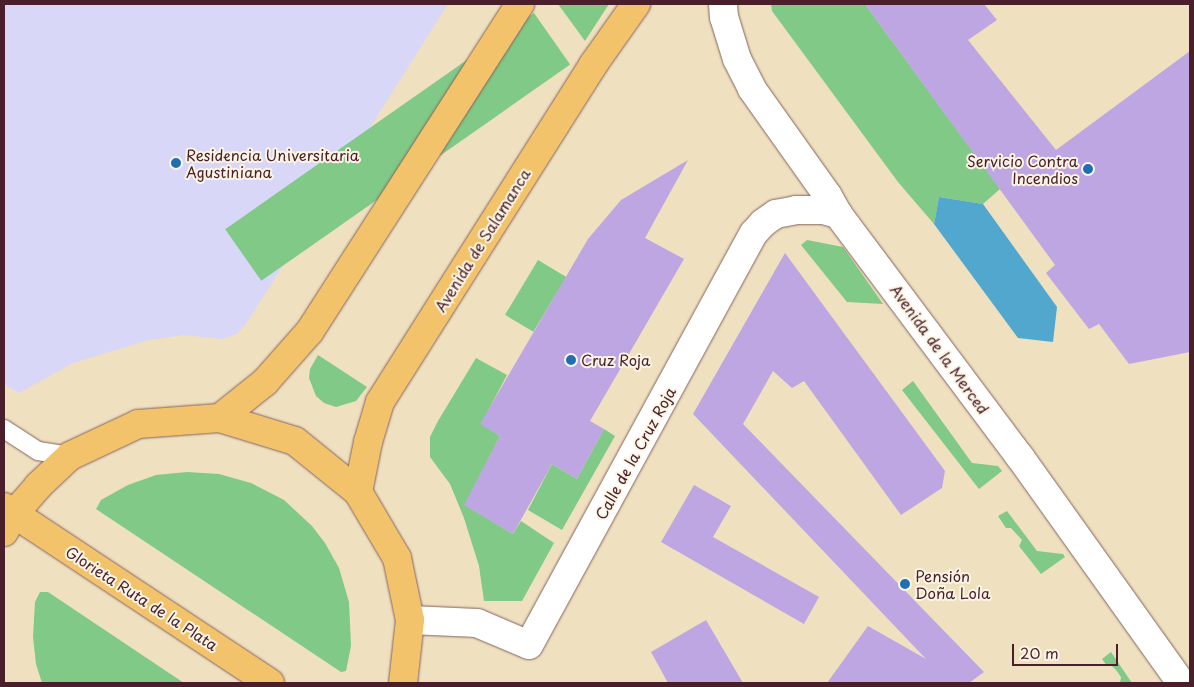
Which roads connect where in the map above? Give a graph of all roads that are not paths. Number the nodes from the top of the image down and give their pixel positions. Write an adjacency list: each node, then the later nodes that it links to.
1 (520, 4): 5 (main road)
2 (636, 4): 8 (main road, Avenida de Salamanca)
3 (723, 4): 4 (street, Avenida de la Merced)
4 (838, 214): 10 (street, Calle de la Cruz Roja); 13 (street, Avenida de la Merced)
5 (220, 418): 7 (main road, Glorieta Ruta de la Plata); 8 (main road, Glorieta Ruta de la Plata)
6 (4, 429): 7 (lane)
7 (70, 456): 9 (main road, Glorieta Ruta de la Plata)
8 (358, 492): 10 (main road, Glorieta Ruta de la Plata)
9 (7, 518): 11 (main road, Glorieta Ruta de la Plata)
10 (410, 620): 12 (main road, Glorieta Ruta de la Plata)
11 (270, 683)
12 (403, 683)
13 (1181, 683)

